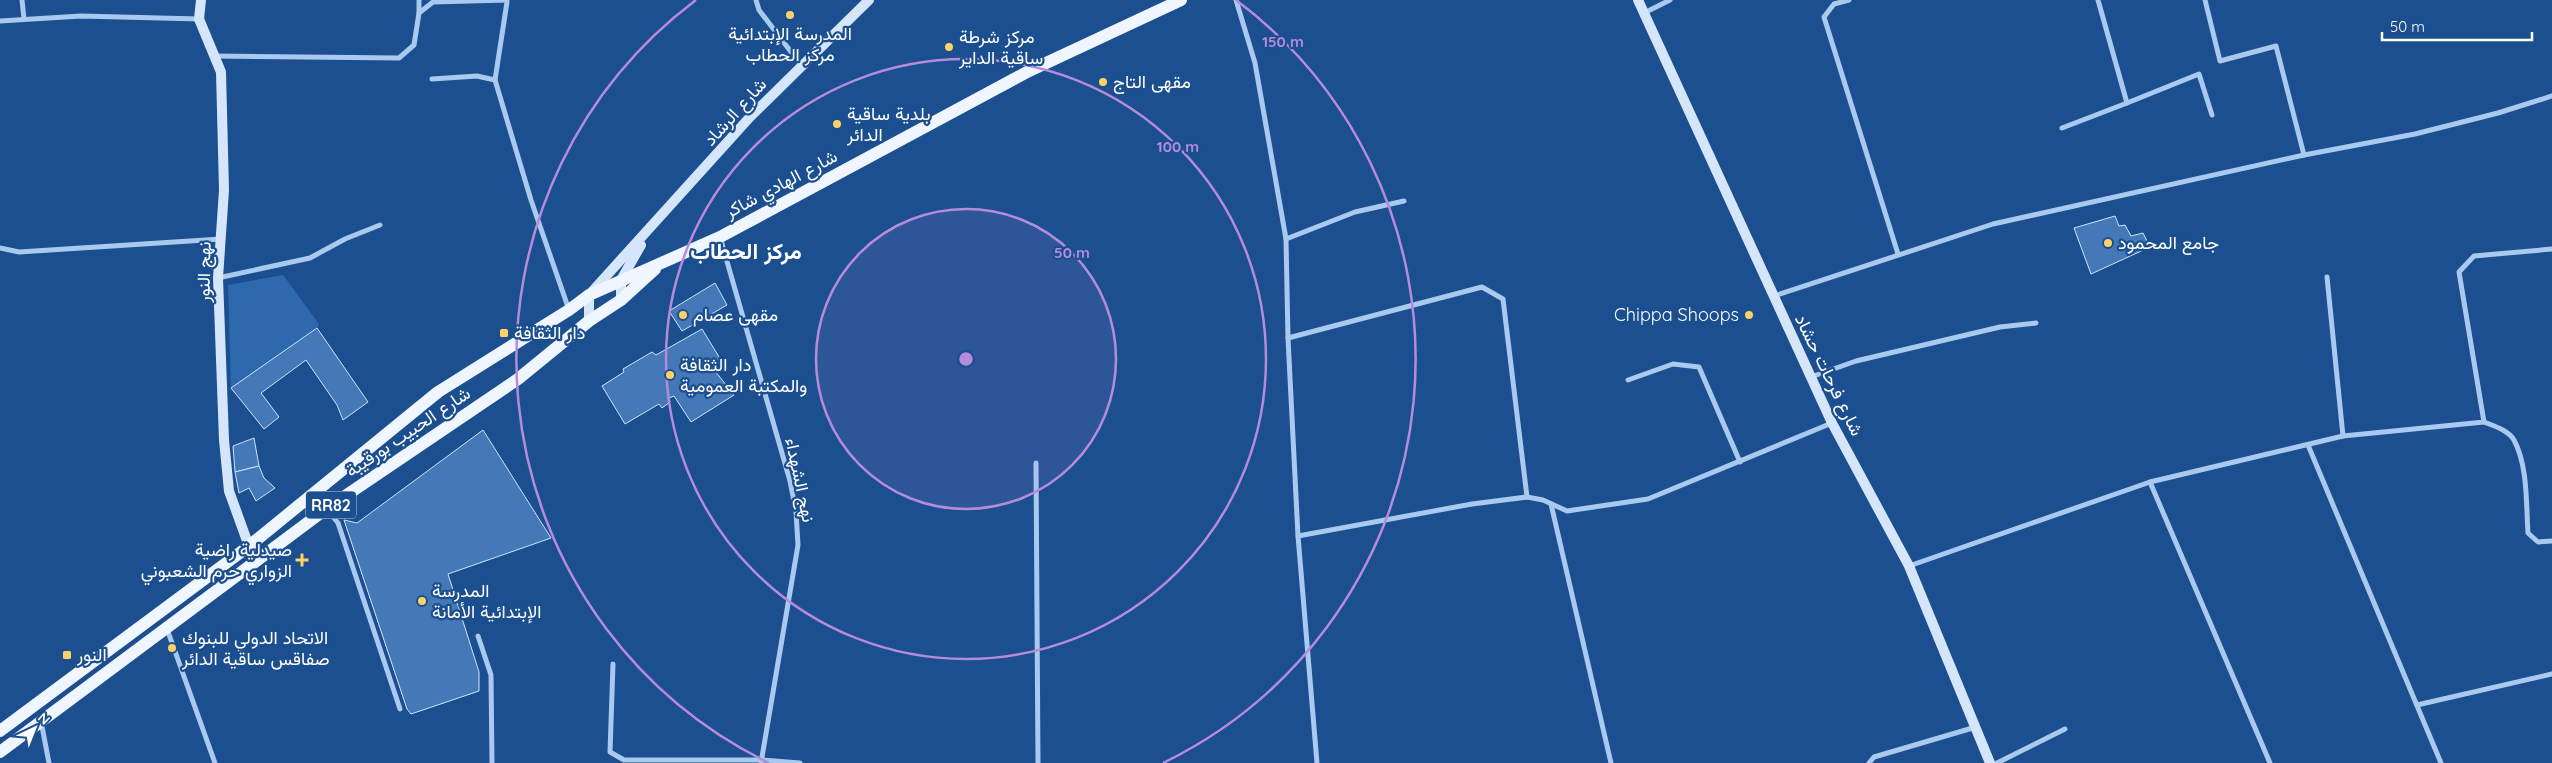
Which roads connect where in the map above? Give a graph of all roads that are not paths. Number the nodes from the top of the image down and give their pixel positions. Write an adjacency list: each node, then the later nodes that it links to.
1 (22, 0): 16 (street)
2 (200, 0): 17 (street, نهج النور)
3 (419, 0): 14 (street)
4 (756, 0): 20 (street)
5 (869, 0): 20 (street, شارع الرشاد)
6 (1181, 0): 31 (main road, شارع الهادي شاكر / RR82)
7 (1236, 0): 33 (street)
8 (1638, 0): 15 (street, شارع فرحات حشاد)
9 (1670, 0): 15 (street)
10 (1850, 0): 36 (street)
11 (2098, 0): 24 (street)
12 (2206, 0): 27 (street)
13 (507, 1): 14 (street); 22 (street)
14 (419, 13): 19 (street)
15 (1644, 13): 42 (street, شارع فرحات حشاد)
16 (24, 19): 17 (street); 18 (street)
17 (199, 19): 19 (street, نهج النور)
18 (0, 21)
19 (214, 56): 32 (street, نهج النور)
20 (801, 65): 30 (street, شارع الرشاد)
21 (432, 79): 22 (street)
22 (495, 80): 44 (street)
23 (2552, 96): 27 (street)
24 (2127, 103): 25 (street); 26 (street)
25 (2212, 115)
26 (2062, 128)
27 (2304, 155): 36 (street)
28 (1404, 201): 33 (street)
29 (380, 225): 38 (street)
30 (650, 228): 40 (street, شارع الرشاد); 41 (street, شارع الرشاد)
31 (720, 237): 37 (main road, شارع الحبيب بورقيبة / RR82); 76 (street, نهج الشهداء)
32 (221, 239): 34 (street); 38 (street, نهج النور)
33 (1286, 240): 47 (street)
34 (0, 248)
35 (2552, 249): 50 (street)
36 (1898, 254): 42 (street)
37 (663, 262): 40 (main road, شارع الحبيب بورقيبة / RR82); 43 (main road, شارع الحبيب بورقيبة / RR82)
38 (218, 278): 62 (street, نهج النور)
39 (2327, 278): 52 (street)
40 (621, 280): 41 (main road, شارع الحبيب بورقيبة / RR82); 43 (street, شارع الرشاد)
41 (589, 295): 44 (main road, شارع الحبيب بورقيبة / RR82); 45 (street)
42 (1774, 296): 48 (street, شارع فرحات حشاد)
43 (621, 300): 45 (main road, شارع الحبيب بورقيبة / RR82)
44 (569, 310): 62 (main road, شارع الحبيب بورقيبة / RR82)
45 (589, 321): 59 (main road, شارع الحبيب بورقيبة / RR82)
46 (2036, 323): 48 (street)
47 (1288, 338): 57 (street); 60 (street)
48 (1810, 377): 51 (street, شارع فرحات حشاد)
49 (1628, 380): 54 (street)
50 (2484, 422): 52 (street); 61 (street)
51 (1832, 423): 54 (street); 64 (street, شارع فرحات حشاد)
52 (2343, 436): 53 (street)
53 (2308, 445): 56 (street); 69 (street)
54 (1740, 462): 58 (street)
55 (1036, 463): 81 (street)
56 (2150, 482): 64 (street); 87 (street)
57 (1527, 497): 58 (street); 60 (street)
58 (1551, 504): 83 (street)
59 (326, 509): 63 (main road, شارع الحبيب بورقيبة / RR82); 70 (street)
60 (1298, 536): 82 (street)
61 (2552, 541)
62 (248, 546): 63 (street, نهج النور); 74 (main road, شارع الحبيب بورقيبة / RR82)
63 (255, 563): 65 (main road, شارع الحبيب بورقيبة / RR82)
64 (1909, 566): 72 (street, شارع فرحات حشاد)
65 (167, 629): 71 (main road, شارع الحبيب بورقيبة / RR82); 78 (street)
66 (478, 636): 79 (street)
67 (613, 664): 76 (street)
68 (2552, 674): 69 (street)
69 (2417, 705): 88 (street)
70 (400, 710)
71 (41, 721): 75 (main road, شارع الحبيب بورقيبة / RR82); 77 (street)
72 (1976, 727): 84 (street); 85 (street, شارع فرحات حشاد)
73 (2065, 729): 86 (street)
74 (0, 731)
75 (0, 752)
76 (761, 762): 80 (street)
77 (49, 763)
78 (215, 763)
79 (492, 763)
80 (800, 763)
81 (1038, 763)
82 (1317, 763)
83 (1611, 763)
84 (1869, 763)
85 (1990, 763)
86 (1998, 763)
87 (2270, 763)
88 (2440, 763)

